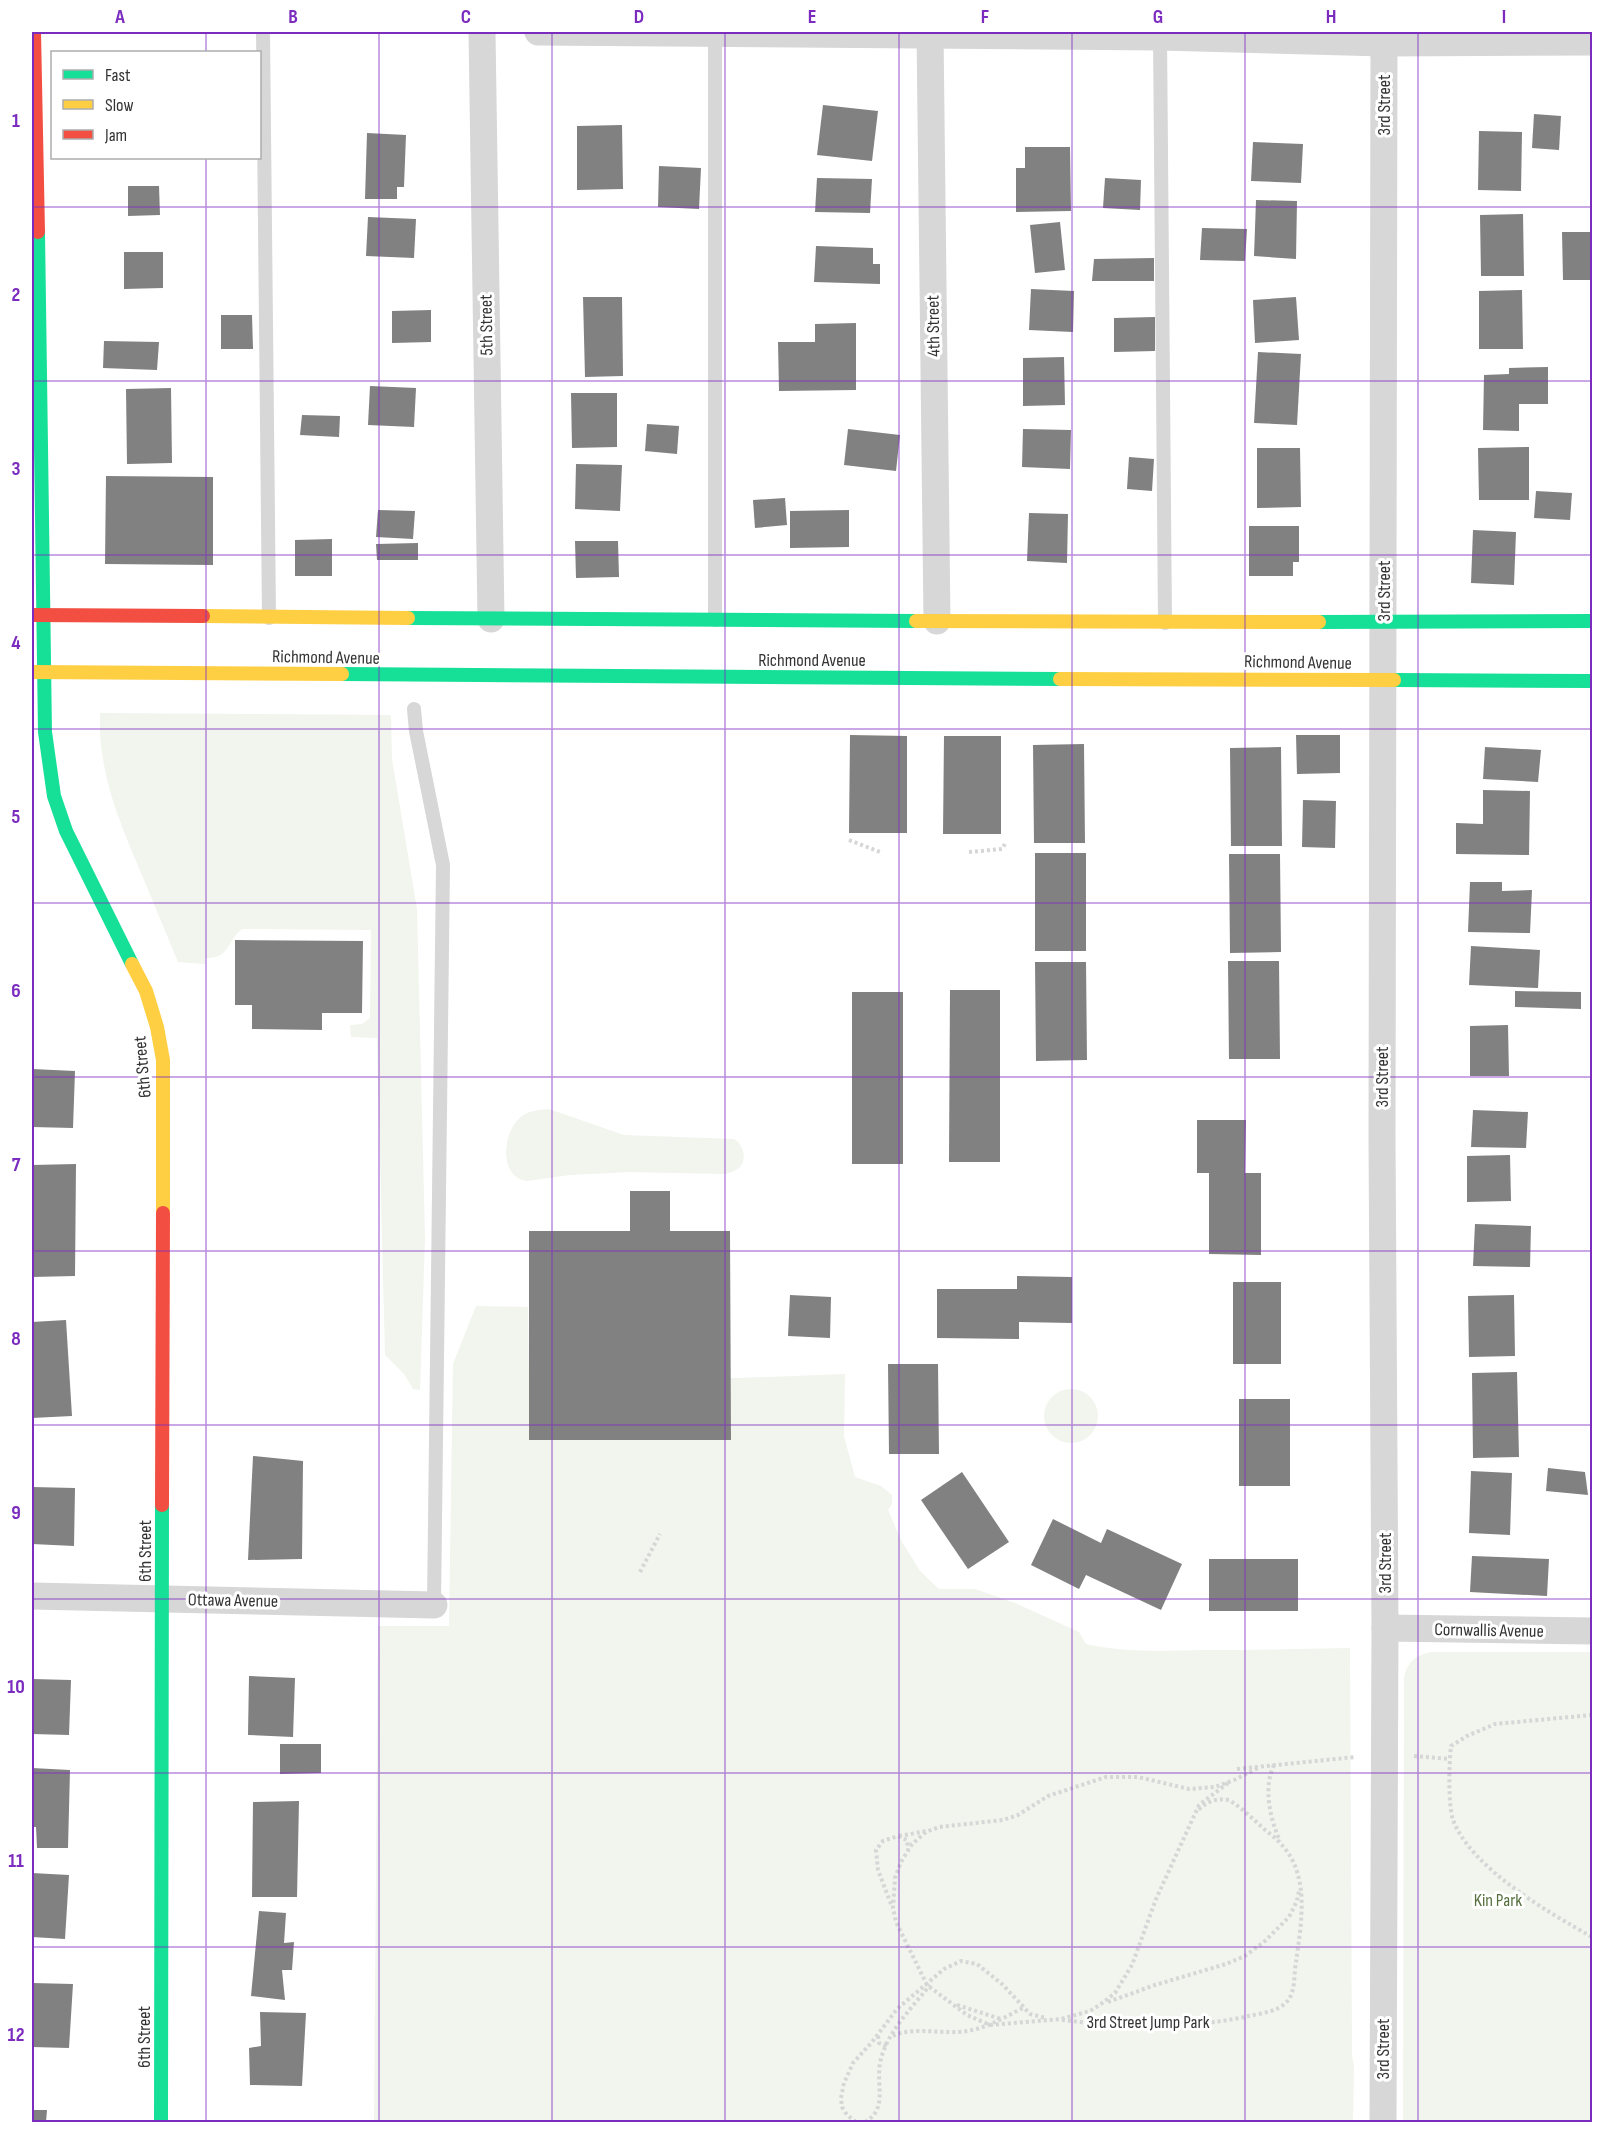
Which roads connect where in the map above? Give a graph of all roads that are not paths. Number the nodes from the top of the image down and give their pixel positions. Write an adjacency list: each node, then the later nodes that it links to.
1 (34, 32): 10 (main road, 6th Street)
2 (263, 32): 11 (lane)
3 (482, 32): 12 (street, 5th Street)
4 (537, 32): 5 (street)
5 (715, 32): 6 (street); 13 (lane)
6 (930, 33): 7 (street); 14 (street, 4th Street)
7 (1160, 34): 8 (street); 16 (lane)
8 (1384, 37): 9 (street); 17 (street, 3rd Street)
9 (1593, 42)
10 (38, 616): 11 (main road); 18 (main road, 6th Street)
11 (269, 618): 12 (main road)
12 (491, 619): 13 (main road)
13 (715, 620): 14 (main road)
14 (937, 621): 16 (main road)
15 (1593, 621): 17 (main road)
16 (1165, 623): 17 (main road)
17 (1384, 623): 19 (street, 3rd Street)
18 (38, 672): 19 (main road, Richmond Avenue); 23 (main road, 6th Street)
19 (1384, 681): 20 (main road, Richmond Avenue); 25 (street, 3rd Street)
20 (1593, 681)
21 (414, 710): 24 (lane)
22 (32, 1596): 23 (street, Ottawa Avenue)
23 (163, 1599): 24 (street, Ottawa Avenue); 27 (main road, 6th Street)
24 (434, 1605)
25 (1385, 1628): 26 (street, Cornwallis Avenue); 28 (street, 3rd Street)
26 (1593, 1631)
27 (161, 2122)
28 (1383, 2122)

